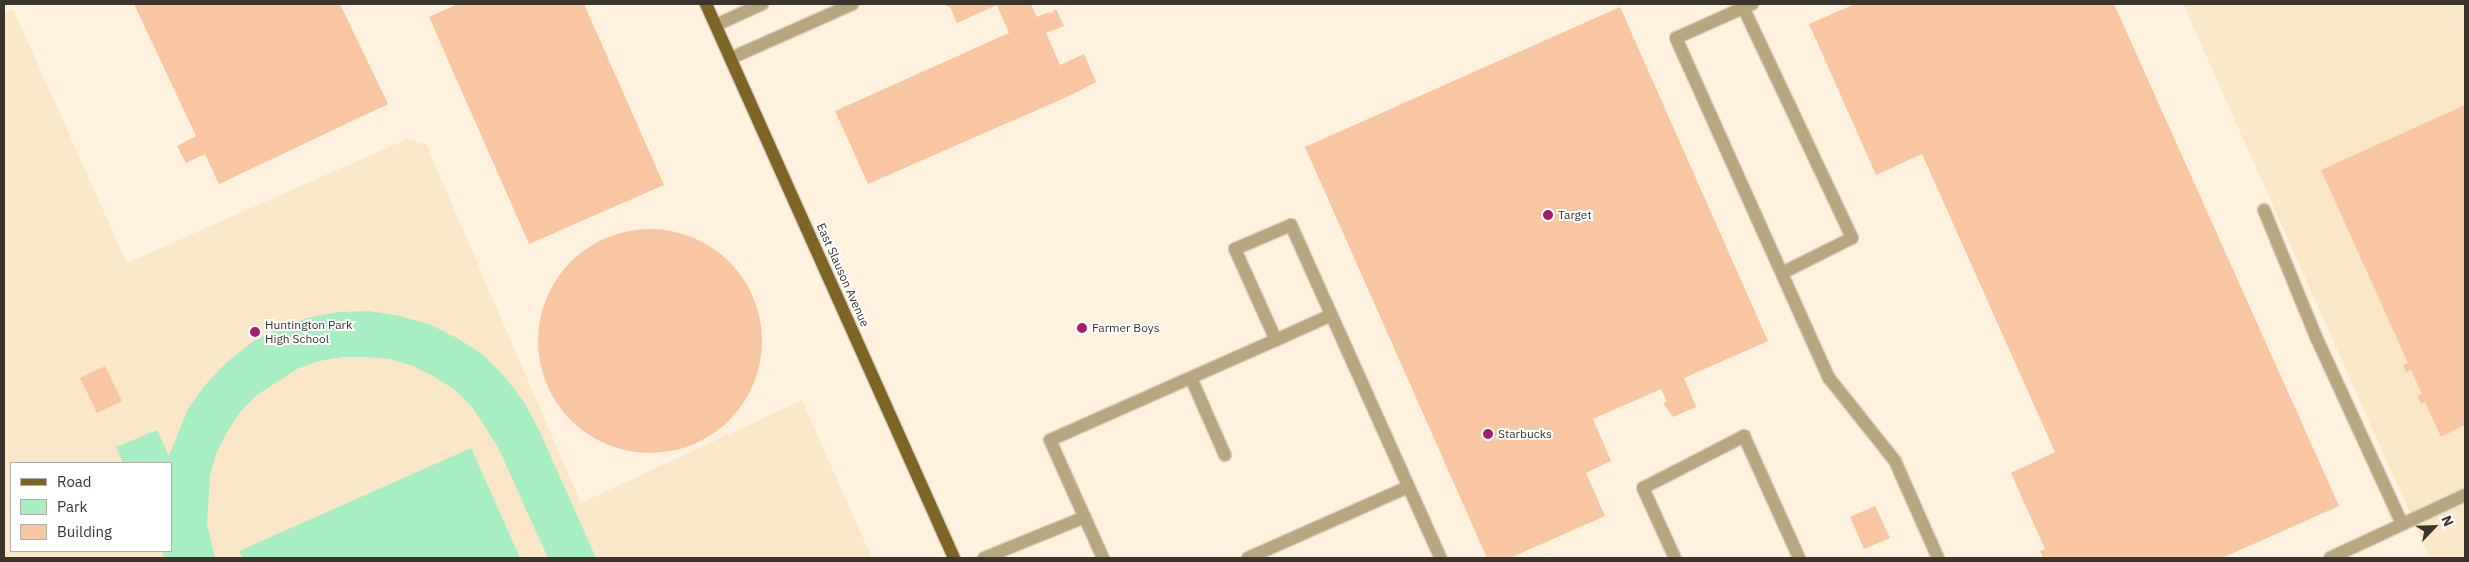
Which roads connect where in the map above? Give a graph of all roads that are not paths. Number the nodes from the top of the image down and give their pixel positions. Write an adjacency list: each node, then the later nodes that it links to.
1 (706, 4): 5 (main road, East Slauson Avenue)
2 (762, 4): 5 (street)
3 (853, 4): 6 (street)
4 (1747, 6): 8 (street); 8 (street)
5 (716, 25): 6 (main road, East Slauson Avenue)
6 (731, 58): 17 (main road, East Slauson Avenue)
7 (2264, 210): 16 (street)
8 (1782, 274): 24 (street)
9 (1331, 315): 10 (street); 10 (street); 13 (street)
10 (1276, 340): 11 (street)
11 (1191, 378): 12 (street); 15 (street)
12 (1225, 454)
13 (1408, 487): 20 (street); 21 (street)
14 (2465, 495): 16 (street)
15 (1085, 518): 18 (street); 19 (street)
16 (2402, 524): 25 (street)
17 (954, 558)
18 (984, 558)
19 (1103, 558)
20 (1248, 558)
21 (1440, 558)
22 (1675, 558): 23 (street)
23 (1799, 558)
24 (1938, 558)
25 (2330, 558)

